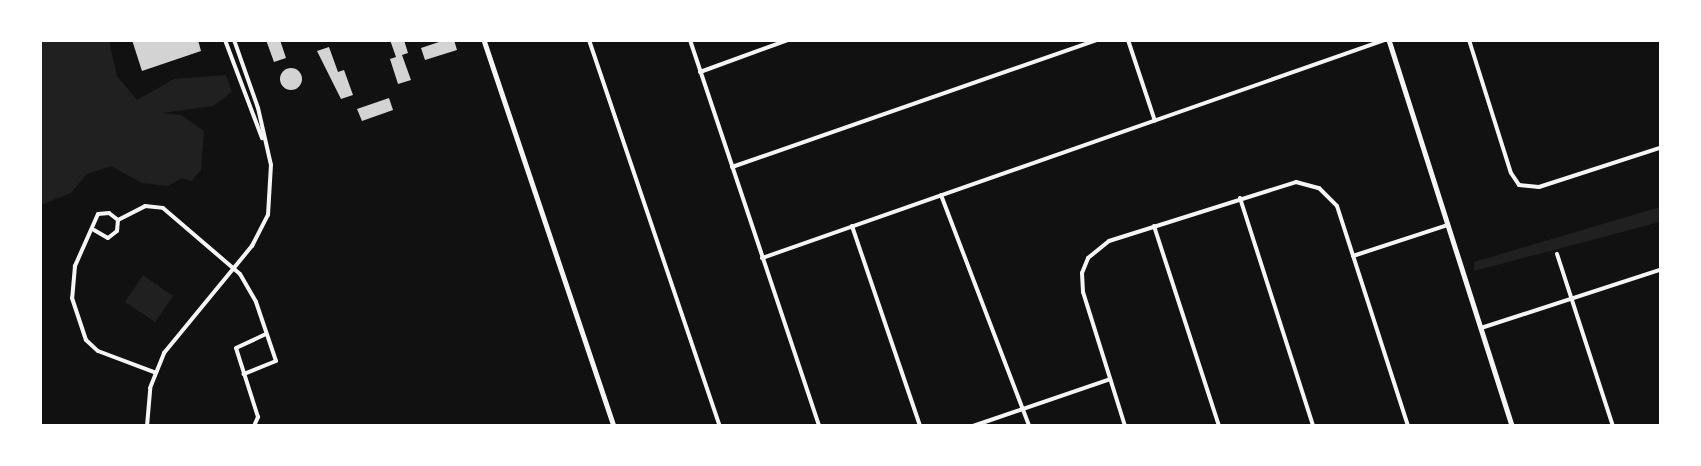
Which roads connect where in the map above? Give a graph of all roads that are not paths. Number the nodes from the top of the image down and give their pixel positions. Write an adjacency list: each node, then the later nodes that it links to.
1 (225, 40): 13 (street)
2 (234, 40): 13 (street)
3 (484, 40): 37 (street)
4 (589, 40): 38 (street)
5 (690, 40): 11 (street)
6 (788, 40): 11 (street)
7 (1096, 40): 15 (street)
8 (1128, 40): 12 (street)
9 (1387, 40): 12 (street); 19 (street)
10 (1469, 40): 14 (street)
11 (700, 72): 15 (street)
12 (1155, 121): 16 (street)
13 (265, 144): 26 (street)
14 (1660, 148)
15 (732, 167): 25 (street)
16 (941, 195): 20 (street); 34 (street)
17 (1240, 198): 21 (street); 24 (street); 45 (street)
18 (118, 220): 22 (street); 22 (street); 26 (street)
19 (1448, 225): 24 (street); 29 (street)
20 (852, 226): 25 (street); 40 (street)
21 (1154, 226): 33 (street); 44 (street)
22 (94, 230): 31 (street)
23 (1557, 254): 28 (street)
24 (1353, 256): 46 (street)
25 (762, 258): 39 (street)
26 (233, 268): 30 (street); 31 (street)
27 (1660, 270): 28 (street)
28 (1572, 298): 29 (street); 48 (street)
29 (1481, 328): 47 (street)
30 (266, 334): 32 (street); 32 (street)
31 (154, 372): 35 (street)
32 (244, 374): 36 (street)
33 (1110, 379): 34 (street); 43 (street)
34 (1022, 409): 41 (street); 42 (street)
35 (147, 426)
36 (254, 426)
37 (614, 426)
38 (720, 426)
39 (819, 426)
40 (920, 426)
41 (973, 426)
42 (1029, 426)
43 (1125, 426)
44 (1219, 426)
45 (1313, 426)
46 (1408, 426)
47 (1512, 426)
48 (1613, 426)

